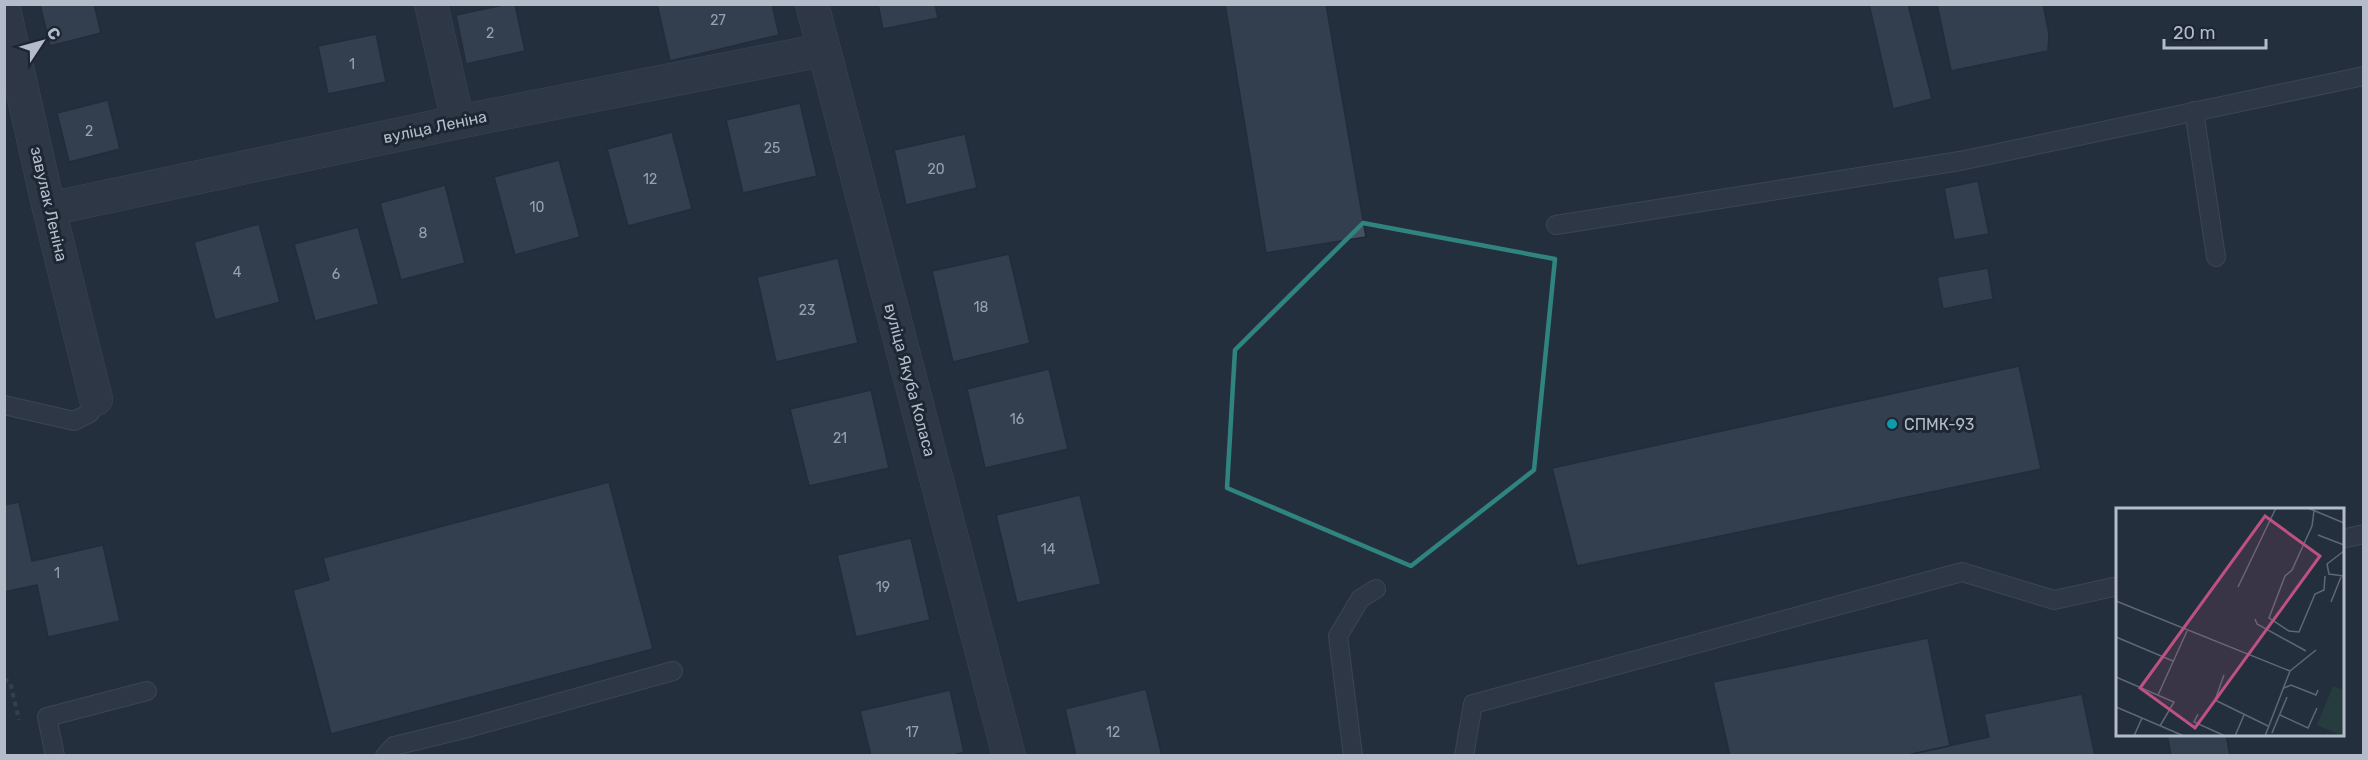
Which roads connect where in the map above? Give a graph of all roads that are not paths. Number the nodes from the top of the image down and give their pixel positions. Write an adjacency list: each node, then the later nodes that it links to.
1 (431, 4): 7 (street)
2 (812, 4): 4 (street, вуліца Якуба Коласа)
3 (4, 9): 8 (street, завулак Леніна)
4 (823, 50): 7 (street, вуліца Леніна); 21 (street, вуліца Якуба Коласа)
5 (2364, 75): 6 (lane)
6 (2194, 111): 9 (lane); 10 (lane)
7 (458, 122): 8 (street, вуліца Леніна)
8 (49, 209): 11 (street, завулак Леніна)
9 (1556, 225)
10 (2216, 257)
11 (96, 399): 12 (lane)
12 (4, 405)
13 (2364, 534): 14 (lane)
14 (2344, 539)
15 (2116, 586): 23 (lane)
16 (1376, 589): 22 (lane)
17 (672, 671): 20 (lane)
18 (147, 691): 19 (lane)
19 (55, 756)
20 (385, 756)
21 (1009, 756)
22 (1353, 756)
23 (1464, 756)

